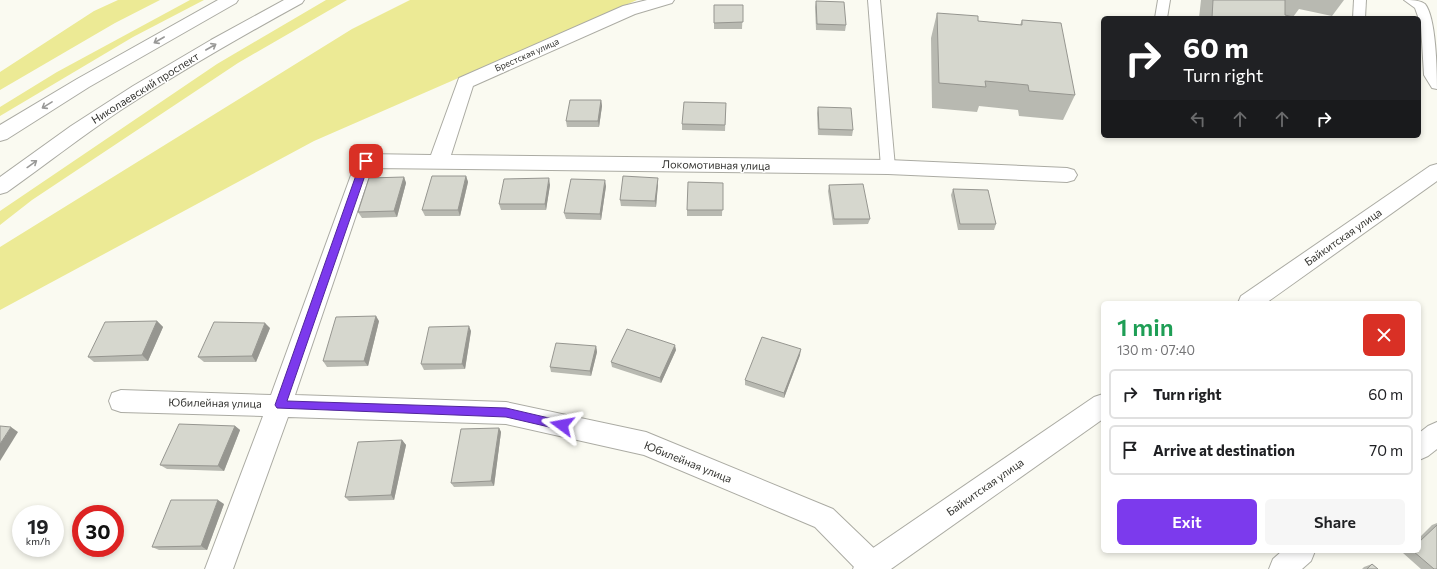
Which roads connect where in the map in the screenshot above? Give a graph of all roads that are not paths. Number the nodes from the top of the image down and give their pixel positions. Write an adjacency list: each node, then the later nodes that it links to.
1 (230, 0): 11 (street, one-way to 11)
2 (296, 0): 16 (street, Николаевский проспект, one-way to 2)
3 (666, 0): 12 (street, Брестская улица)
4 (874, 0): 13 (lane)
5 (1164, 0): 8 (lane)
6 (1360, 0): 9 (lane)
7 (1410, 0): 10 (lane)
8 (1161, 16)
9 (1359, 16)
10 (1437, 85)
11 (0, 134)
12 (439, 161): 13 (street, Локомотивная улица); 19 (street, Локомотивная улица)
13 (888, 167): 15 (street, Локомотивная улица)
14 (1437, 171): 17 (street, Байкитская улица)
15 (1067, 175)
16 (0, 187)
17 (1252, 301)
18 (121, 401): 19 (street, Юбилейная улица)
19 (280, 405): 24 (street, Юбилейная улица); 25 (street)
20 (1101, 406): 24 (street, Байкитская улица)
21 (1437, 434): 22 (street)
22 (1421, 446)
23 (1299, 553): 26 (street)
24 (870, 567)
25 (219, 569)
26 (1283, 569)

